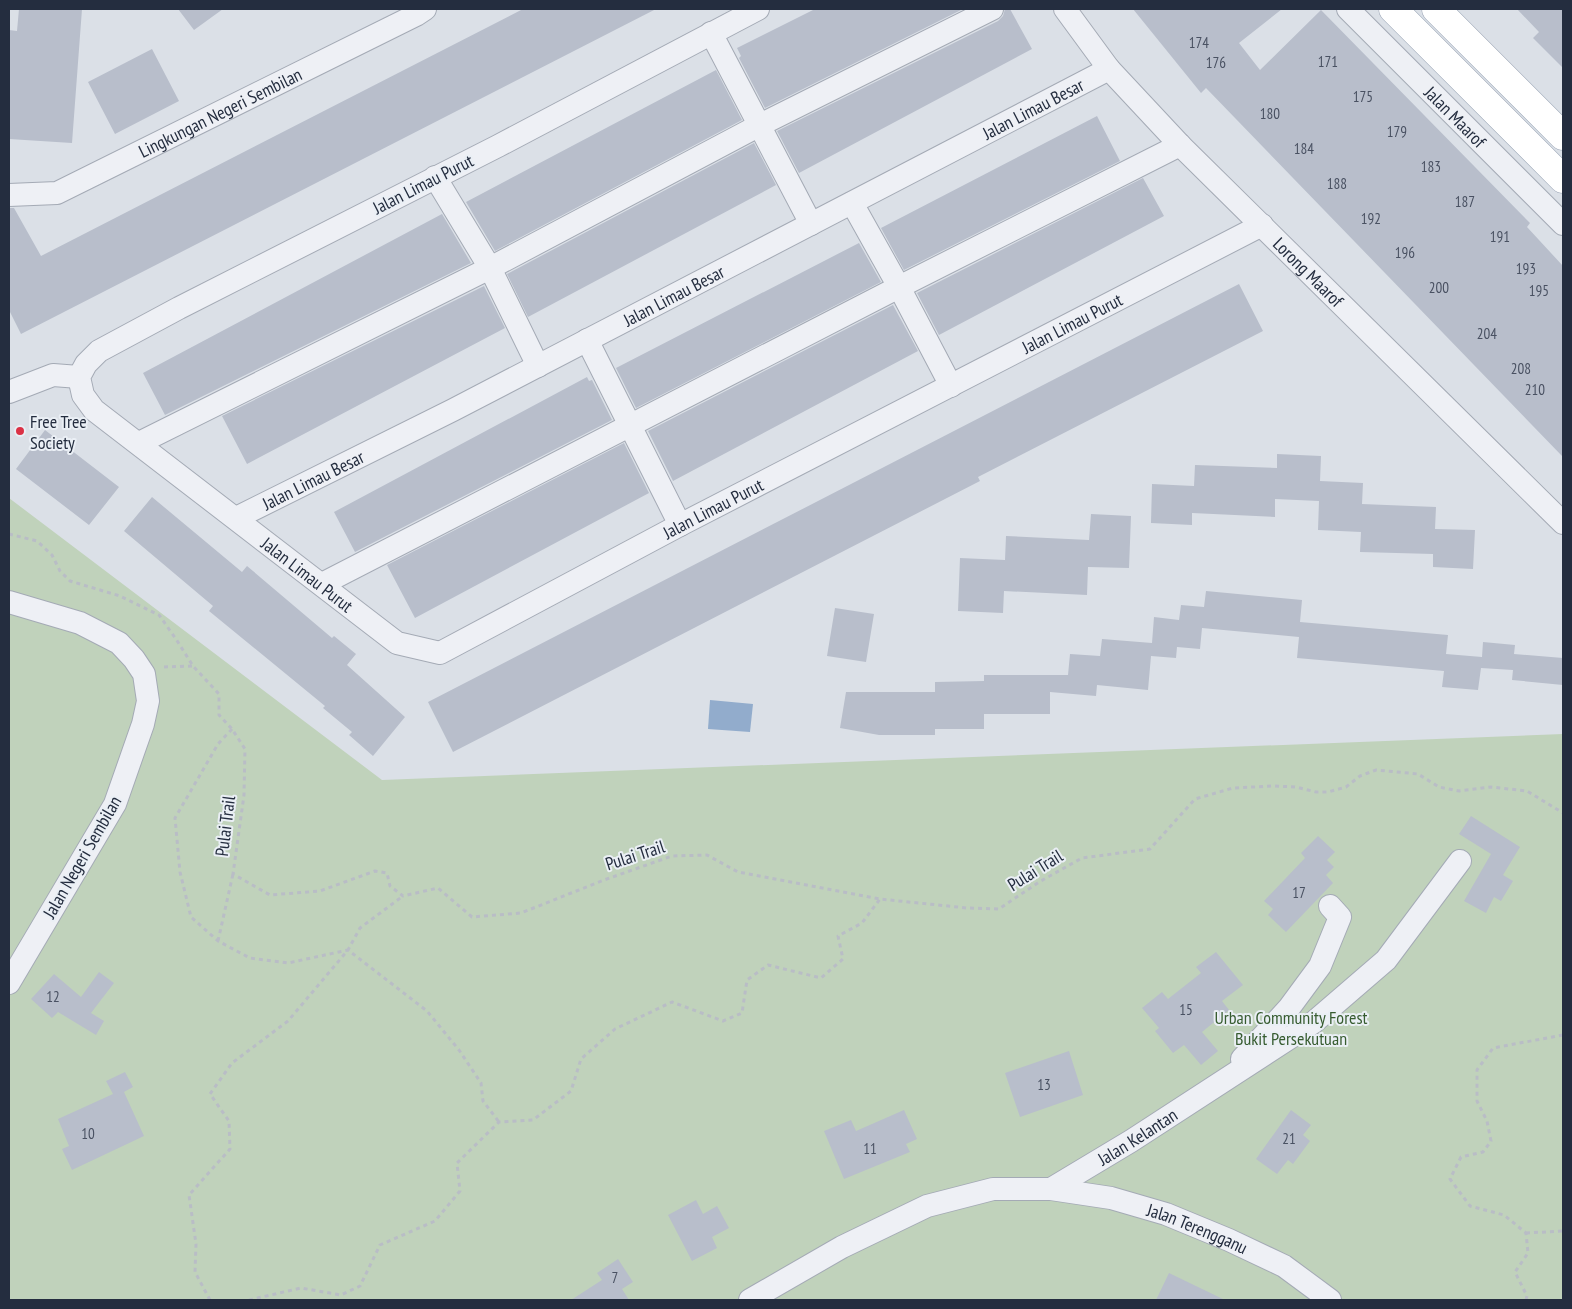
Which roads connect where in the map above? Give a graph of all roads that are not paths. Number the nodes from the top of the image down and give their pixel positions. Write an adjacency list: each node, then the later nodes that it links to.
1 (425, 9): 15 (street, Lingkungan Negeri Sembilan)
2 (758, 9): 8 (street, Jalan Limau Purut)
3 (992, 9): 10 (street)
4 (1065, 9): 9 (street, Lorong Maarof)
5 (1348, 9): 18 (street, Jalan Maarof)
6 (1394, 9): 14 (main road, Jalan Maarof)
7 (1436, 9): 11 (main road)
8 (712, 33): 10 (street); 13 (street, Jalan Limau Purut)
9 (1109, 69): 12 (street, Lorong Maarof); 16 (street, Jalan Limau Besar)
10 (760, 125): 17 (street); 20 (street)
11 (1563, 136)
12 (1180, 145): 19 (street, Lorong Maarof); 21 (street)
13 (435, 177): 20 (street); 24 (street, Jalan Limau Purut)
14 (1563, 179)
15 (9, 195)
16 (852, 203): 17 (street, Jalan Limau Besar); 21 (street)
17 (811, 224): 22 (street, Jalan Limau Besar)
18 (1563, 224)
19 (1262, 225): 25 (street, Jalan Limau Purut); 30 (street, Lorong Maarof)
20 (490, 268): 23 (street); 28 (street)
21 (899, 287): 25 (street); 27 (street)
22 (587, 340): 23 (street, Jalan Limau Besar); 27 (street)
23 (538, 366): 29 (street, Jalan Limau Besar)
24 (79, 377): 26 (street); 28 (street, Jalan Limau Purut)
25 (951, 386): 31 (street, Jalan Limau Purut)
26 (9, 392)
27 (630, 425): 31 (street); 32 (street)
28 (139, 443): 29 (street, Jalan Limau Purut)
29 (236, 518): 32 (street, Jalan Limau Purut)
30 (1563, 523)
31 (680, 525): 32 (street, Jalan Limau Purut)
32 (322, 584)
33 (9, 602): 36 (street, Jalan Negeri Sembilan)
34 (1460, 861): 37 (street, Jalan Kelantan)
35 (1330, 906): 37 (street)
36 (9, 983)
37 (1220, 1084): 38 (street, Jalan Kelantan)
38 (1051, 1189): 39 (street); 40 (street, Jalan Terengganu)
39 (750, 1300)
40 (1330, 1300)

